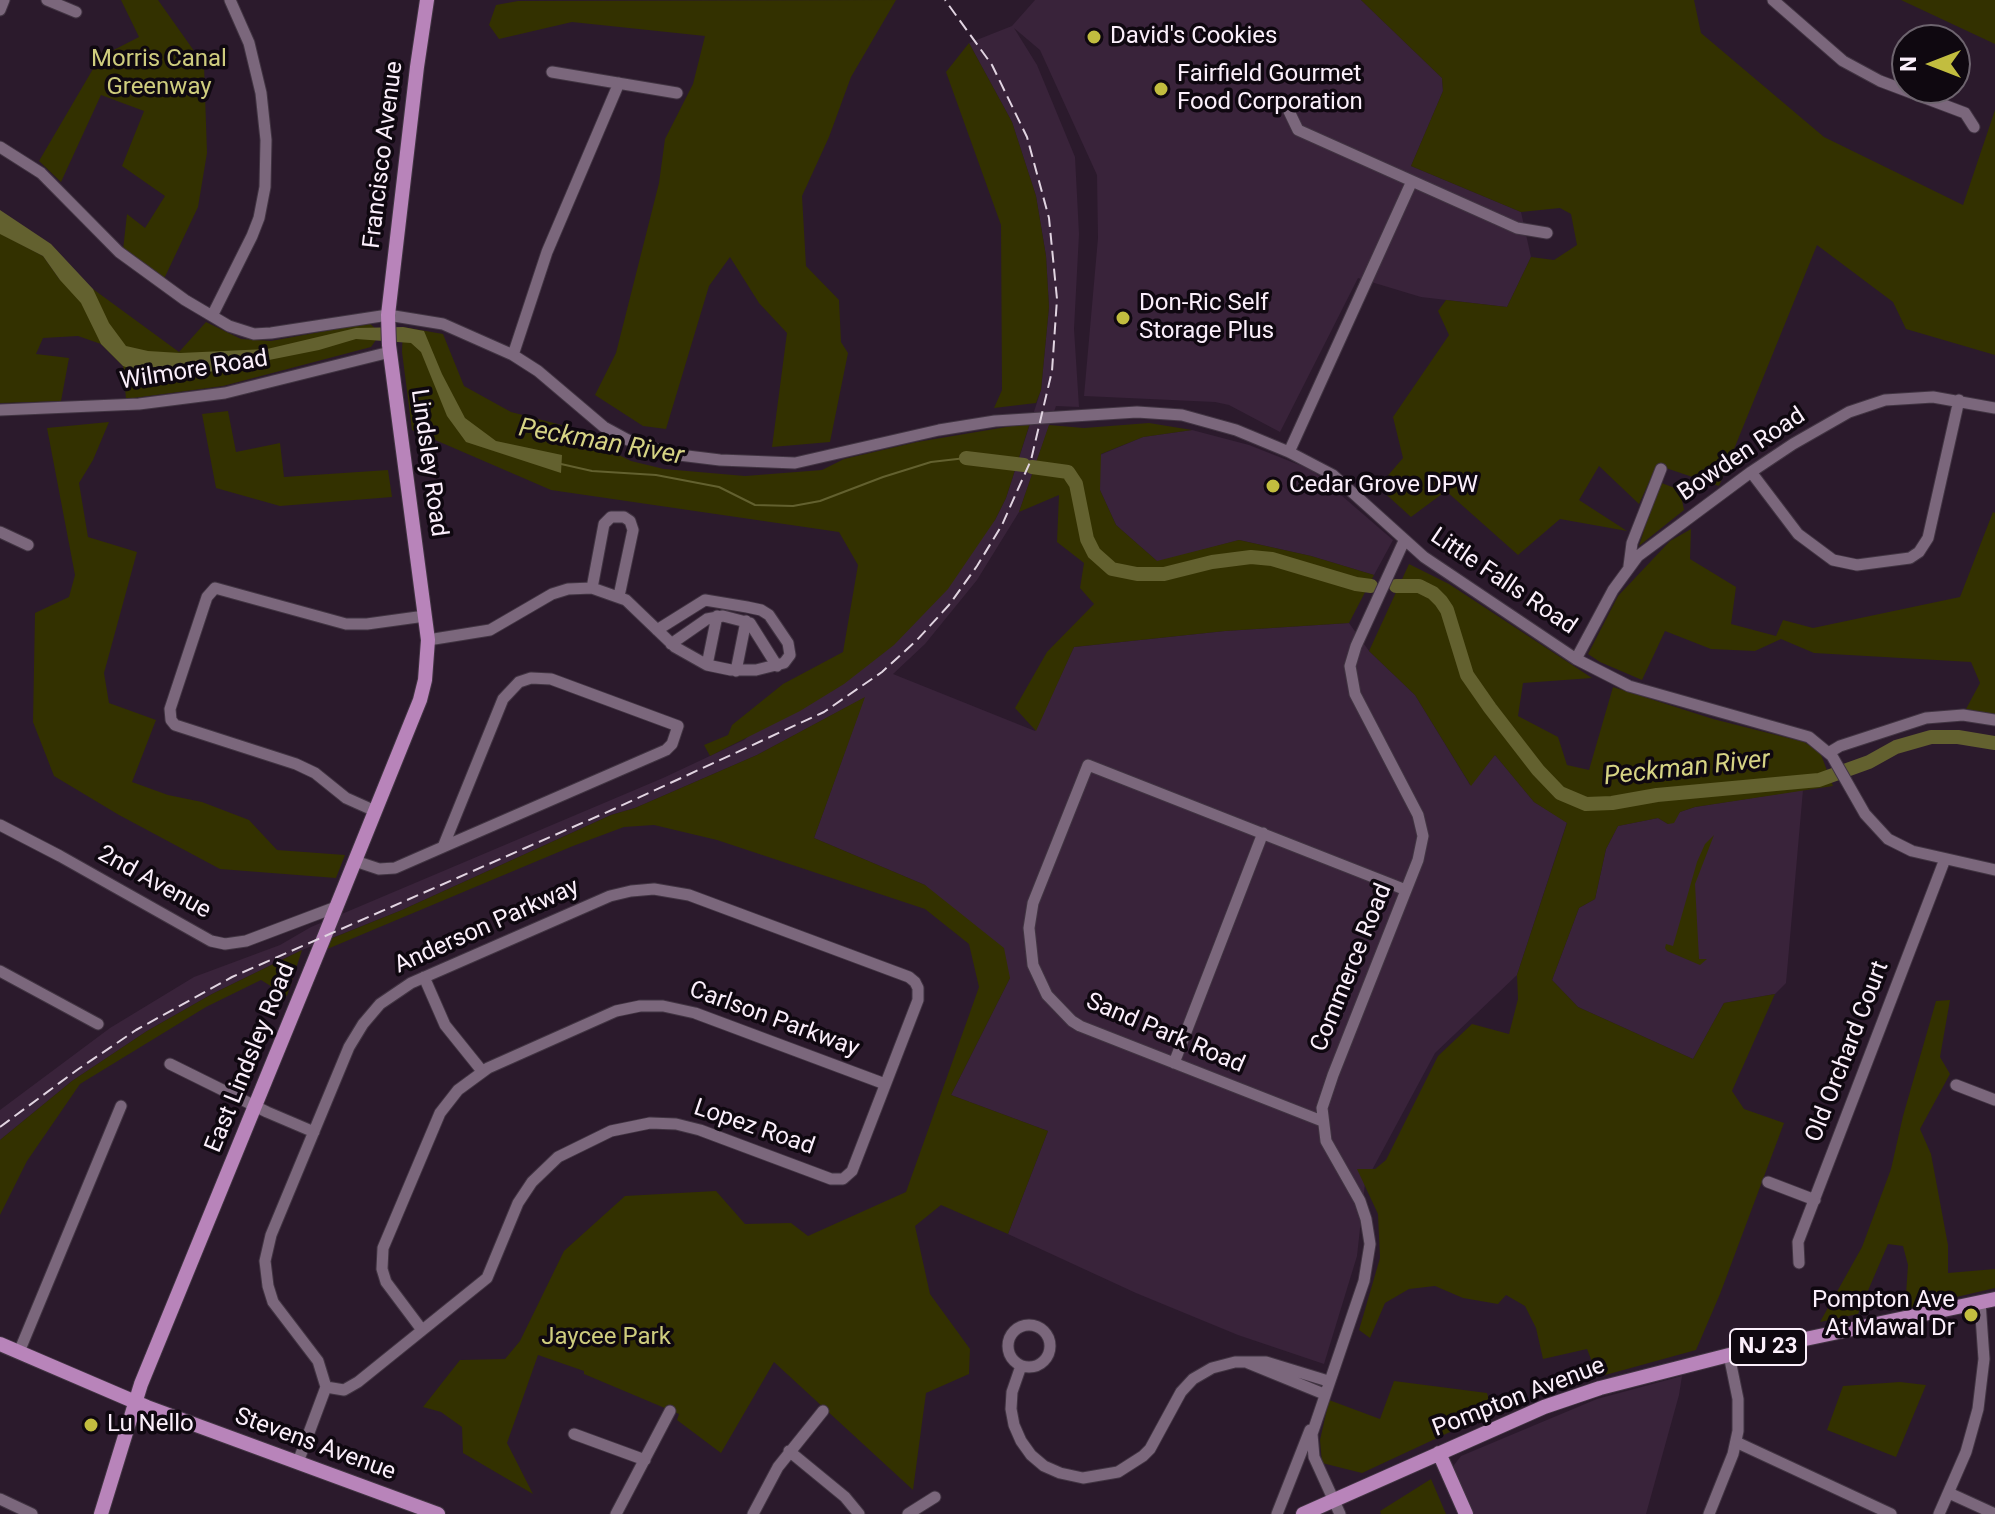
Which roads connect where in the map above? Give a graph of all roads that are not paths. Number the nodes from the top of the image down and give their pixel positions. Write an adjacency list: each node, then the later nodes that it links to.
1 (4, 0): 6 (street)
2 (47, 0): 7 (street)
3 (230, 0): 16 (street)
4 (427, 0): 17 (main road, Francisco Avenue)
5 (1773, 0): 12 (street)
6 (0, 10)
7 (76, 12)
8 (552, 72): 9 (street)
9 (619, 83): 10 (street); 19 (street)
10 (677, 93)
11 (1286, 105): 14 (street)
12 (1974, 127)
13 (0, 147): 16 (street, Little Falls Road)
14 (1412, 181): 15 (street); 23 (street)
15 (1547, 233)
16 (212, 316): 17 (street, Little Falls Road)
17 (388, 318): 18 (main road, Lindsley Road); 19 (street, Little Falls Road)
18 (390, 348): 22 (street, Wilmore Road); 32 (main road, Lindsley Road)
19 (513, 355): 23 (street, Little Falls Road)
20 (1959, 400): 21 (street, Bowden Road); 25 (street, Bowden Road); 25 (street)
21 (1995, 408)
22 (0, 410)
23 (1289, 452): 27 (street, Little Falls Road)
24 (1661, 469): 29 (street)
25 (1751, 472): 29 (street, Bowden Road)
26 (0, 532): 28 (street)
27 (1404, 541): 38 (street, Little Falls Road); 51 (street, Commerce Road)
28 (28, 545)
29 (1629, 567): 38 (street, Bowden Road)
30 (592, 588): 31 (street); 31 (street); 36 (street)
31 (619, 596): 35 (street)
32 (425, 616): 36 (main road, East Lindsley Road); 44 (street)
33 (717, 616): 34 (street); 37 (street); 39 (street)
34 (746, 621): 40 (street); 41 (street)
35 (657, 630): 37 (street); 40 (street)
36 (428, 640): 44 (main road, East Lindsley Road)
37 (671, 644): 39 (street)
38 (1576, 659): 43 (street, Little Falls Road)
39 (707, 665): 41 (street)
40 (777, 666): 41 (street)
41 (736, 671)
42 (1995, 720): 43 (street)
43 (1832, 756): 48 (street)
44 (375, 811): 49 (main road, East Lindsley Road)
45 (0, 825): 52 (street, 2nd Avenue)
46 (1263, 833): 51 (street); 56 (street); 56 (street, Sand Park Road)
47 (443, 847): 47 (street); 49 (street)
48 (1945, 859): 50 (street); 67 (street, Old Orchard Court)
49 (355, 861): 52 (main road, East Lindsley Road)
50 (1995, 870)
51 (1406, 890): 64 (street, Commerce Road)
52 (336, 907): 63 (main road, East Lindsley Road)
53 (0, 971): 55 (street)
54 (424, 977): 58 (street); 59 (street, Anderson Parkway); 65 (street, Anderson Parkway)
55 (98, 1024)
56 (1174, 1063): 64 (street, Sand Park Road)
57 (170, 1064): 63 (street)
58 (482, 1071): 59 (street, Carlson Parkway); 70 (street, Carlson Parkway)
59 (885, 1084): 70 (street, Lopez Road)
60 (1956, 1085): 61 (street)
61 (1995, 1100)
62 (121, 1106): 72 (street)
63 (256, 1106): 65 (street); 79 (main road, East Lindsley Road)
64 (1322, 1121): 76 (street, Commerce Road)
65 (314, 1132): 77 (street, Anderson Parkway)
66 (1768, 1182): 67 (street)
67 (1815, 1200): 68 (street, Old Orchard Court)
68 (1799, 1263)
69 (1988, 1300): 73 (main road, Pompton Avenue / NJ 23); 89 (street)
70 (422, 1330): 77 (street, Lopez Road)
71 (0, 1344): 72 (main road, Stevens Avenue)
72 (19, 1352): 79 (main road, Stevens Avenue)
73 (1729, 1355): 84 (street); 86 (main road, Pompton Avenue / NJ 23)
74 (1244, 1361): 75 (street); 76 (street); 78 (street)
75 (1021, 1366)
76 (1328, 1381): 78 (street, Commerce Road)
77 (326, 1387): 88 (street)
78 (1324, 1394): 82 (street, Commerce Road)
79 (134, 1402): 88 (main road, Stevens Avenue); 94 (main road, East Lindsley Road)
80 (670, 1411): 87 (street)
81 (823, 1411): 85 (street)
82 (1315, 1419): 92 (street, Commerce Road); 100 (street, Commerce Road)
83 (574, 1434): 87 (street)
84 (1736, 1442): 103 (street); 104 (street)
85 (789, 1451): 97 (street); 98 (street)
86 (1439, 1453): 92 (main road, Pompton Avenue / NJ 23); 102 (main road)
87 (645, 1460): 96 (street)
88 (298, 1462): 95 (main road, Stevens Avenue)
89 (1949, 1493): 105 (street); 106 (street)
90 (935, 1497): 99 (street)
91 (0, 1499): 93 (street)
92 (1337, 1507): 101 (main road, Pompton Avenue / NJ 23)
93 (32, 1514)
94 (101, 1514)
95 (438, 1514)
96 (616, 1514)
97 (753, 1514)
98 (859, 1514)
99 (908, 1514)
100 (1277, 1514)
101 (1303, 1514)
102 (1466, 1514)
103 (1709, 1514)
104 (1891, 1514)
105 (1939, 1514)
106 (1995, 1514)

